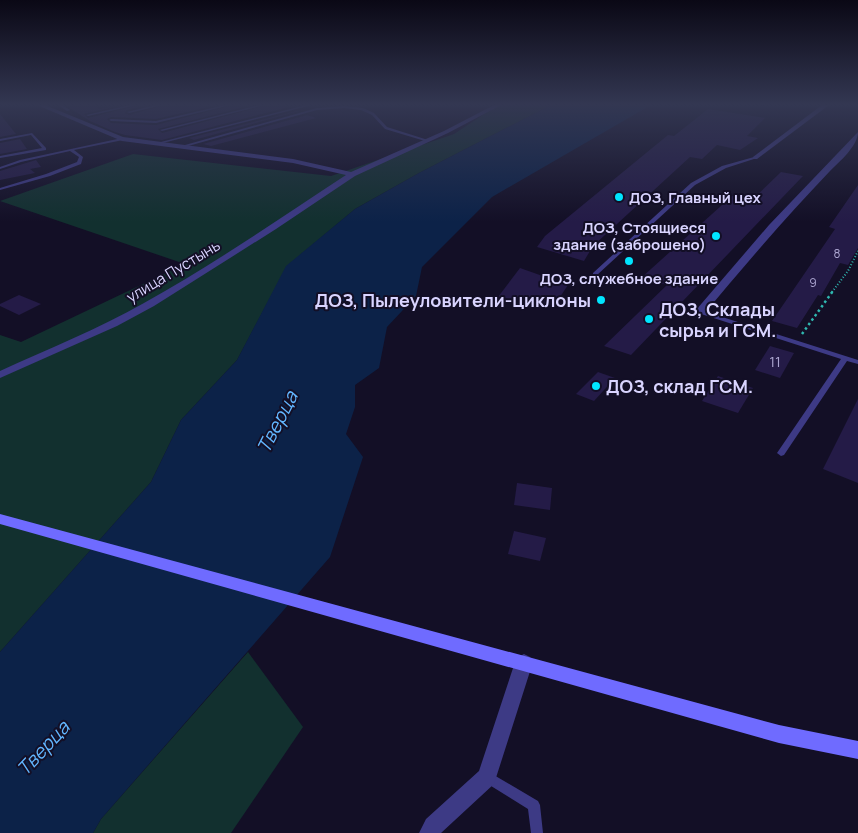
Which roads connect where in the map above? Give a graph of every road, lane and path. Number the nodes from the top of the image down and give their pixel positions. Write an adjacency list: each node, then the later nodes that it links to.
1 (41, 144): 10 (lane)
2 (100, 144): 9 (lane)
3 (155, 144): 8 (street)
4 (191, 144): 8 (lane)
5 (418, 144): 13 (street, улица Пустынь)
6 (774, 144): 11 (street)
7 (850, 144): 17 (street)
8 (180, 147): 13 (street)
9 (72, 150): 12 (lane); 14 (lane)
10 (0, 157)
11 (755, 158): 16 (lane)
12 (0, 168)
13 (352, 174): 21 (street, улица Пустынь)
14 (0, 189)
15 (858, 251): 18 (path)
16 (595, 274)
17 (700, 312): 18 (lane)
18 (796, 342): 19 (lane)
19 (845, 358): 20 (lane); 22 (lane)
20 (858, 362)
21 (0, 375)
22 (781, 452)
23 (0, 519): 24 (street)
24 (524, 662): 25 (street); 26 (street)
25 (858, 750)
26 (487, 776): 27 (street); 28 (lane)
27 (430, 833)
28 (537, 833)

